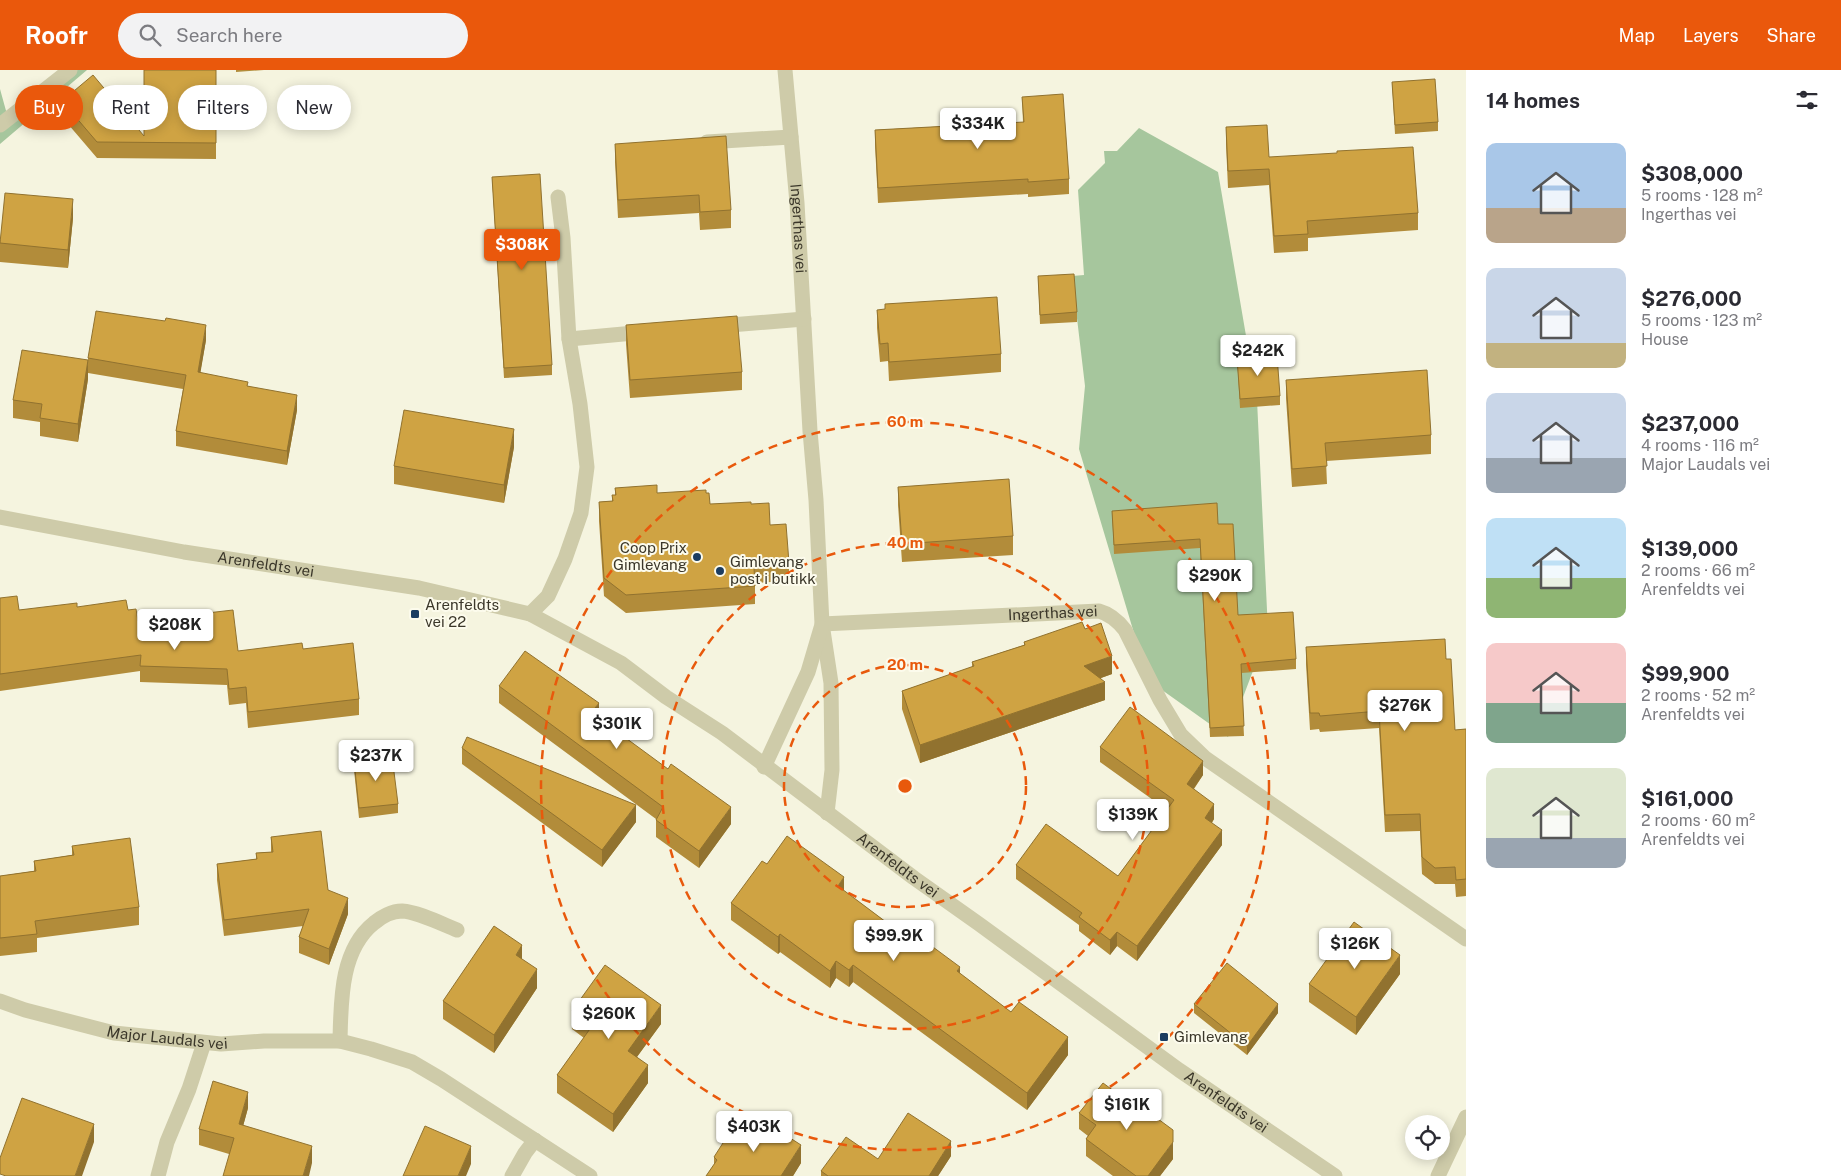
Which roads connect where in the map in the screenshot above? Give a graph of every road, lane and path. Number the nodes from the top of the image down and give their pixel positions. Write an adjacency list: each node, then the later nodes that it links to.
1 (70, 70): 3 (street)
2 (785, 70): 4 (street, Ingerthas vei)
3 (0, 126)
4 (791, 137): 5 (street); 7 (street, Ingerthas vei)
5 (696, 143)
6 (558, 197): 10 (street)
7 (804, 319): 8 (street); 13 (street, Ingerthas vei)
8 (706, 327)
9 (657, 332): 10 (street)
10 (569, 339): 12 (street)
11 (0, 517): 12 (street, Arenfeldts vei)
12 (530, 614): 14 (street, Arenfeldts vei)
13 (822, 624): 14 (street, Ingerthas vei); 15 (street, Ingerthas vei); 17 (street, Ingerthas vei)
14 (764, 767): 15 (street, Arenfeldts vei)
15 (827, 813): 26 (street, Arenfeldts vei)
16 (457, 930): 19 (street)
17 (1466, 939)
18 (0, 1000): 20 (street, Major Laudals vei)
19 (340, 1041): 20 (street, Major Laudals vei); 22 (street, Major Laudals vei)
20 (204, 1043): 23 (street)
21 (1466, 1117): 27 (street)
22 (535, 1140): 24 (street); 25 (street, Major Laudals vei)
23 (158, 1176)
24 (512, 1176)
25 (590, 1176)
26 (1335, 1176)
27 (1438, 1176)

